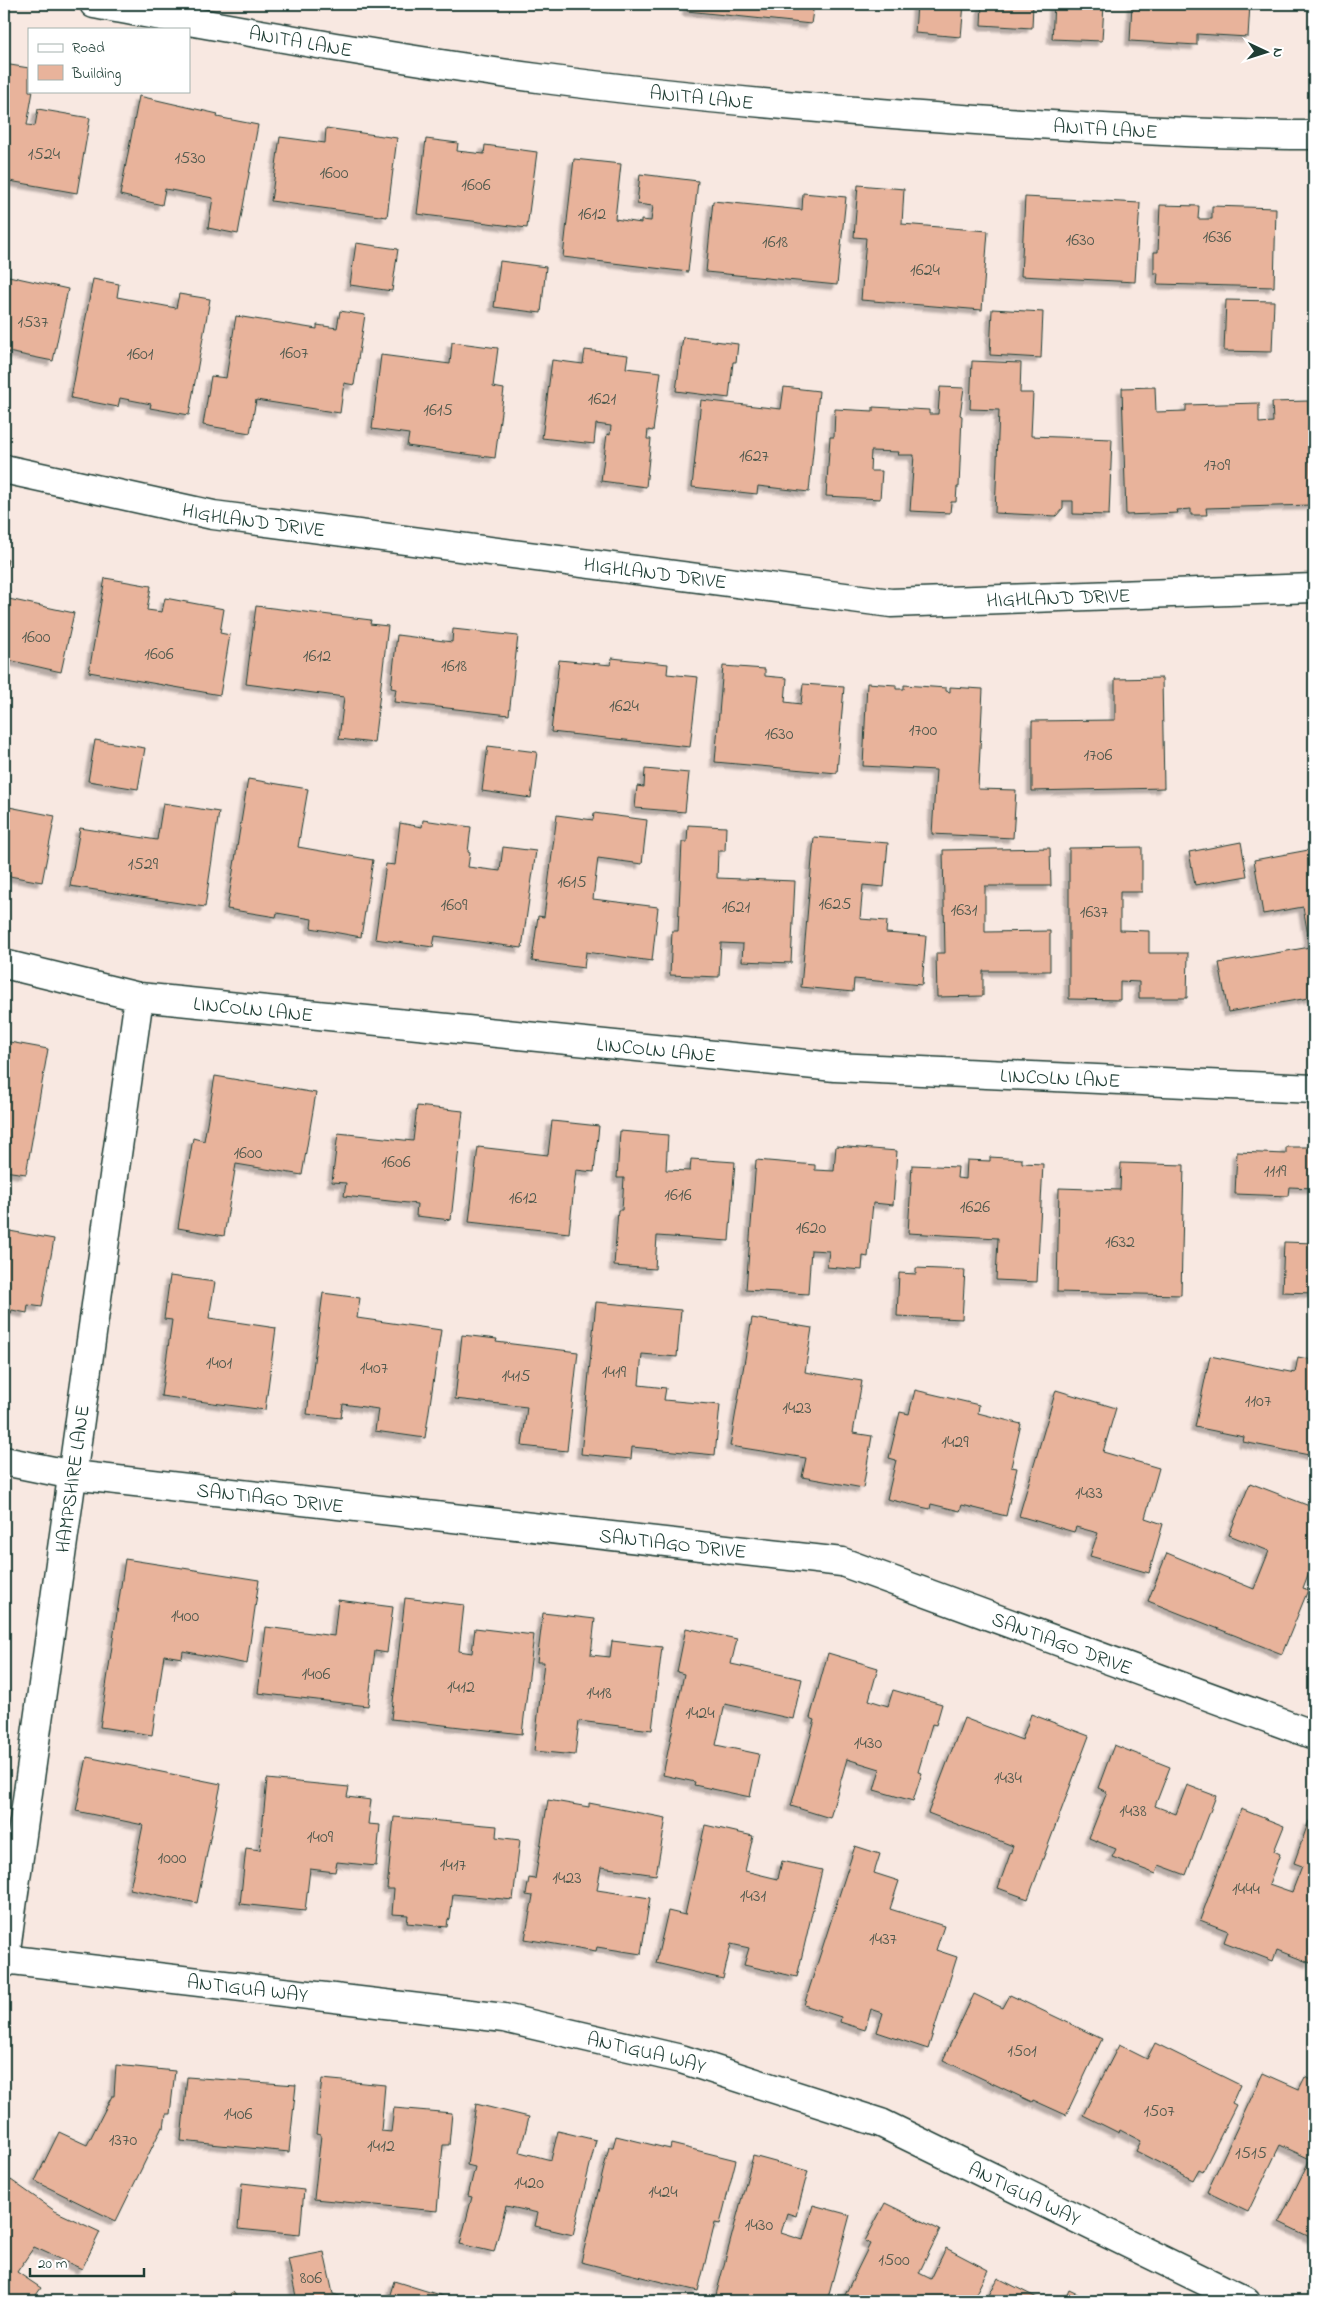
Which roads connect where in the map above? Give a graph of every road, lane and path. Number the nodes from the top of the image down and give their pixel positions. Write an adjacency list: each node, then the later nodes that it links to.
1 (94, 4): 2 (street, ANITA LANE)
2 (1314, 135)
3 (4, 470): 4 (street, HIGHLAND DRIVE)
4 (1314, 588)
5 (4, 964): 6 (street, LINCOLN LANE)
6 (140, 997): 7 (street, LINCOLN LANE); 9 (street, HAMPSHIRE LANE)
7 (1314, 1088)
8 (4, 1461): 9 (street, SANTIAGO DRIVE)
9 (73, 1475): 10 (street, SANTIAGO DRIVE); 11 (street, HAMPSHIRE LANE)
10 (1314, 1735)
11 (4, 1961): 12 (street, ANTIGUA WAY)
12 (1246, 2301)

